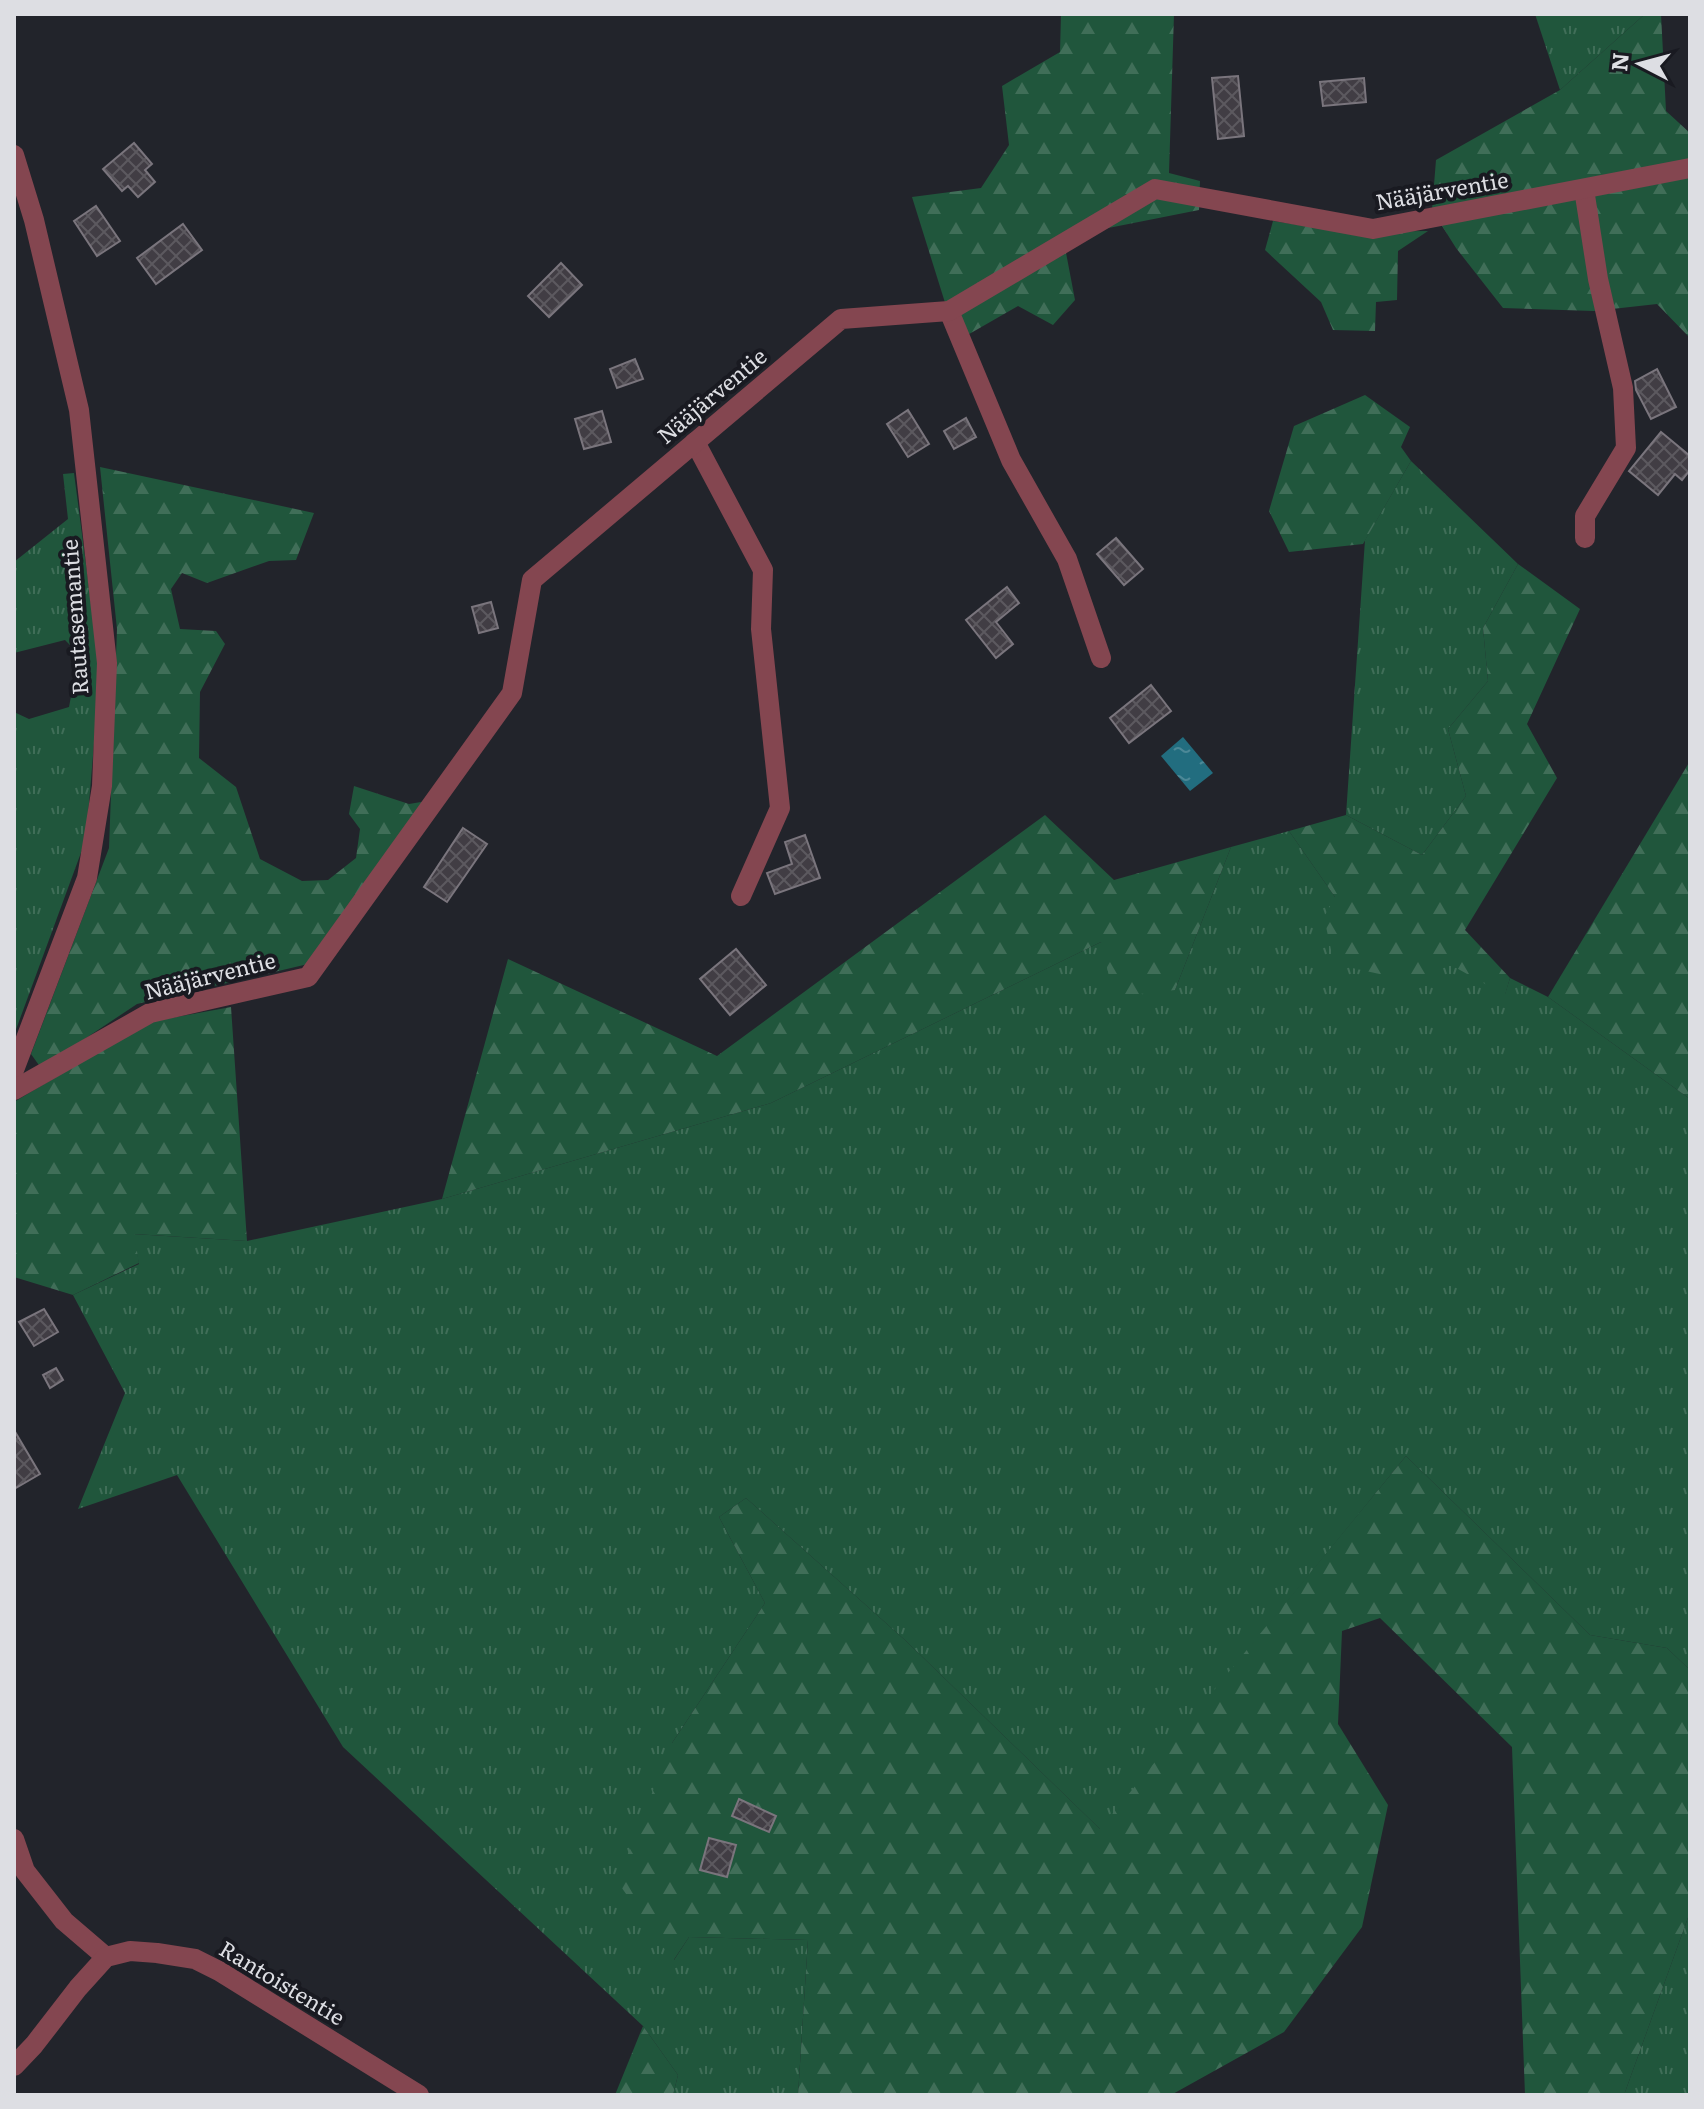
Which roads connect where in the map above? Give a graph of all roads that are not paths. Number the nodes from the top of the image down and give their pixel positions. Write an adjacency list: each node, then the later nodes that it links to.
1 (14, 155): 9 (street, Rautasemantie)
2 (1690, 168): 3 (street, Nääjärventie)
3 (1584, 189): 4 (street, Nääjärventie); 6 (street)
4 (949, 311): 5 (street, Nääjärventie); 7 (street)
5 (695, 442): 8 (street); 10 (street, Nääjärventie)
6 (1585, 538)
7 (1101, 658)
8 (741, 896)
9 (14, 1070)
10 (14, 1090)
11 (14, 1839): 12 (street)
12 (106, 1957): 13 (street); 14 (street, Rantoistentie)
13 (14, 2066)
14 (419, 2095)

